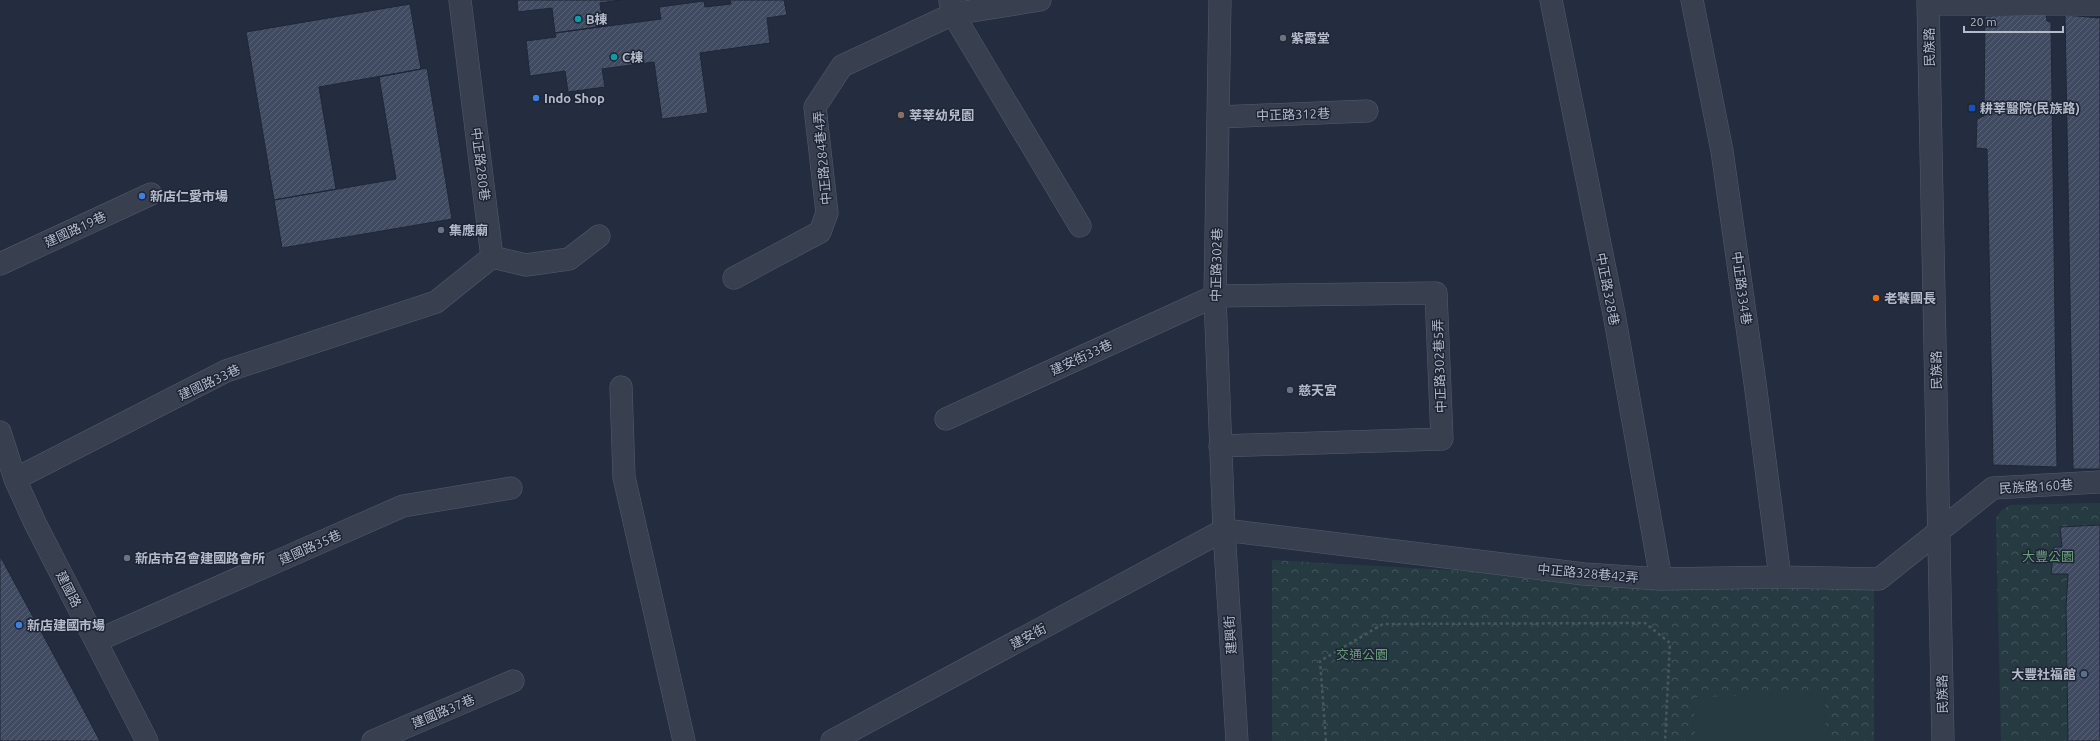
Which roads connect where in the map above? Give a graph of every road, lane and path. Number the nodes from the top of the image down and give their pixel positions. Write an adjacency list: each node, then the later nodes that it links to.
1 (460, 0): 14 (street, 中正路280巷)
2 (1040, 0): 8 (street, 中正路284巷4弄)
3 (1220, 0): 10 (street, 中正路302巷)
4 (1551, 0): 28 (street, 中正路328巷)
5 (1692, 0): 27 (street, 中正路334巷)
6 (1928, 2): 7 (street); 26 (street, 民族路)
7 (2100, 4)
8 (951, 7): 12 (street); 16 (street, 中正路284巷4弄)
9 (1367, 111): 10 (street, 中正路312巷)
10 (1218, 116): 17 (street, 中正路302巷)
11 (151, 194): 15 (street, 建國路19巷)
12 (1080, 226)
13 (599, 236): 14 (street)
14 (492, 257): 22 (street, 建國路33巷)
15 (0, 264)
16 (734, 278)
17 (1215, 296): 19 (street, 建安街33巷); 21 (street, 中正路302巷); 21 (street, 中正路302巷5弄)
18 (621, 387): 33 (street)
19 (946, 419)
20 (0, 432): 22 (street, 建國路)
21 (1220, 446): 25 (street, 中正路302巷)
22 (15, 479): 29 (street, 建國路)
23 (2100, 482): 26 (street, 民族路160巷)
24 (511, 488): 29 (street, 建國路35巷)
25 (1224, 530): 28 (street, 中正路328巷42弄); 34 (street, 建安街); 35 (street, 建興街)
26 (1939, 531): 27 (street, 中正路328巷42弄); 38 (street, 民族路)
27 (1780, 577): 28 (street, 中正路328巷42弄)
28 (1661, 579)
29 (96, 641): 31 (street, 建國路)
30 (513, 681): 32 (street, 建國路37巷)
31 (147, 741)
32 (372, 741)
33 (684, 741)
34 (832, 741)
35 (1237, 741)
36 (1326, 741): 37 (path)
37 (1665, 741)
38 (1943, 741)

